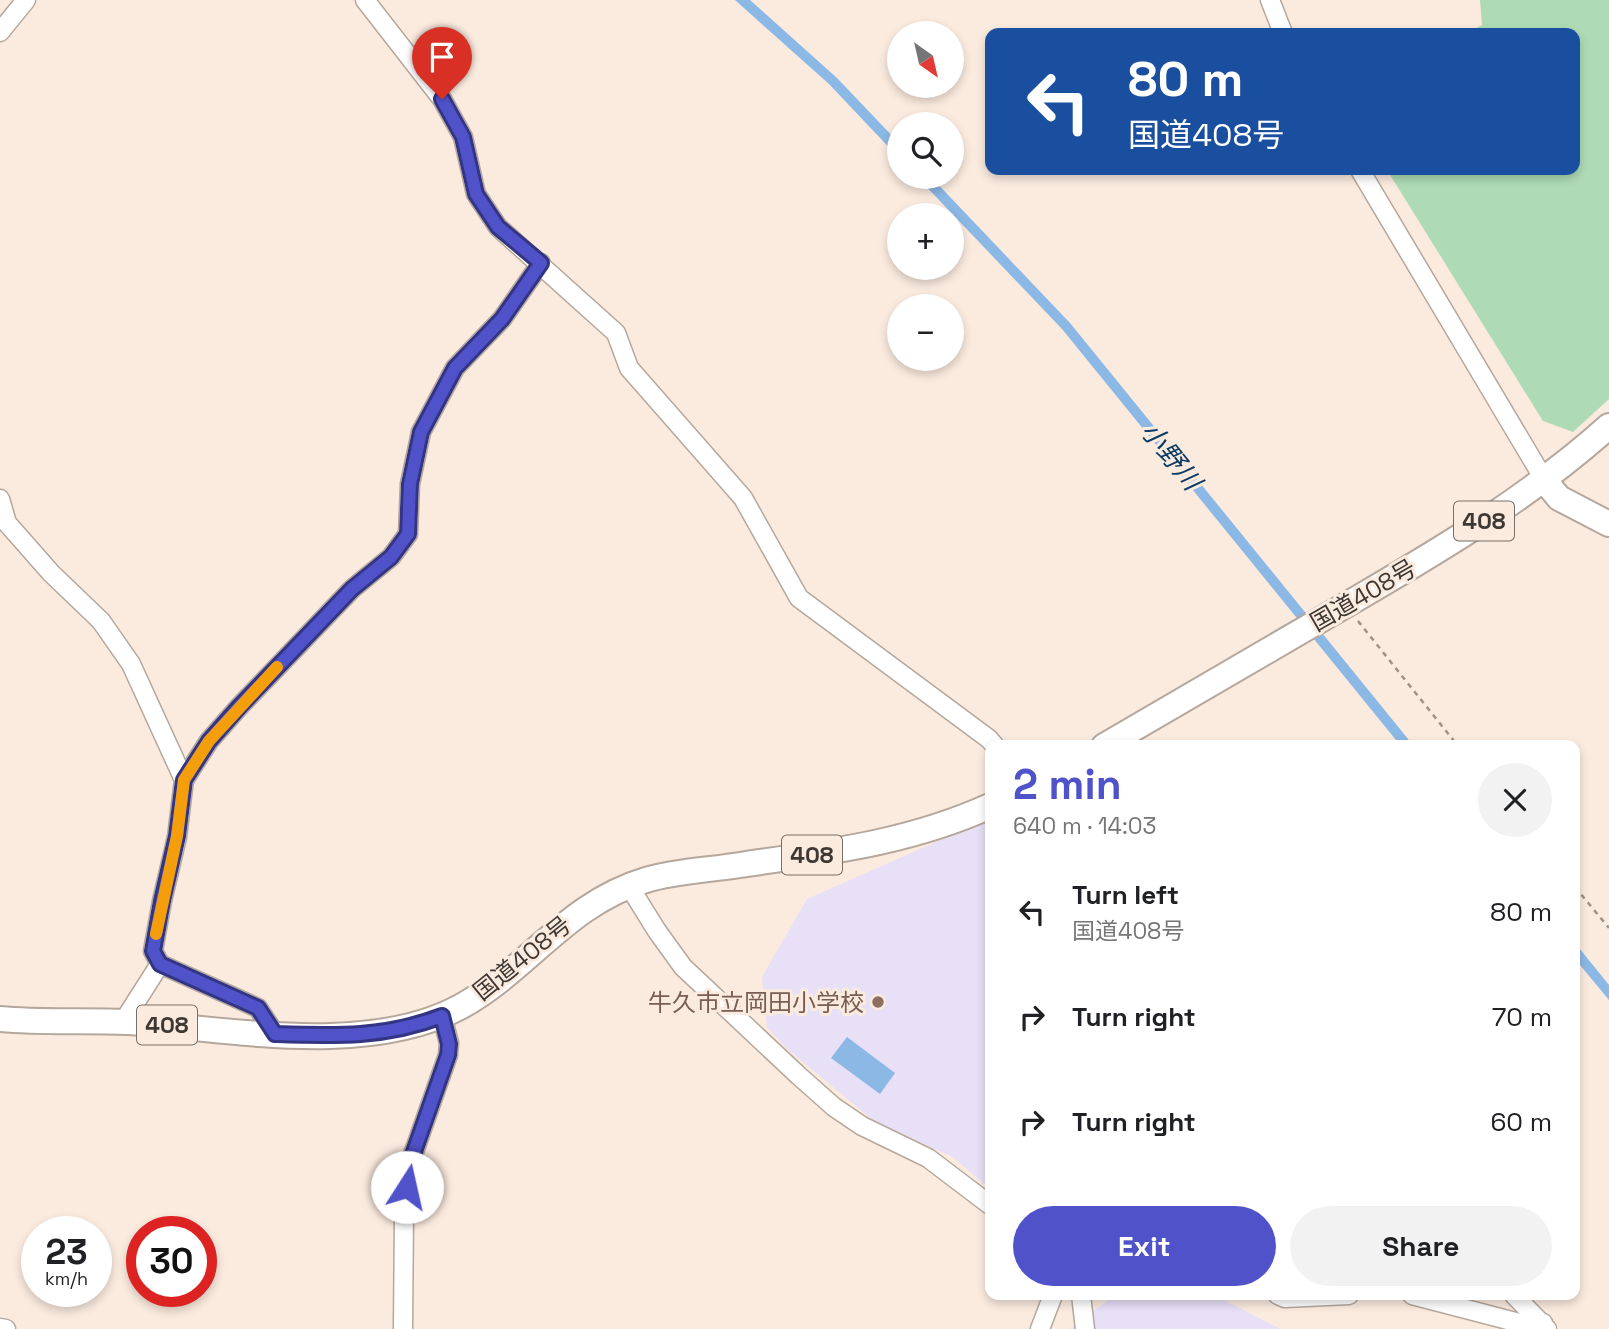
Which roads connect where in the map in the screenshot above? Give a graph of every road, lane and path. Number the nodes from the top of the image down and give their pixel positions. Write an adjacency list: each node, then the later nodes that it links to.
1 (26, 0): 5 (street)
2 (365, 0): 7 (street)
3 (1269, 0): 4 (street)
4 (1281, 28)
5 (0, 32)
6 (1363, 175): 9 (street)
7 (541, 263): 13 (street); 16 (street)
8 (1609, 426): 9 (highway, 国道408号 / 408)
9 (1545, 481): 11 (highway); 12 (highway, 国道408号 / 408)
10 (0, 499): 16 (street)
11 (1609, 524)
12 (1345, 605): 14 (highway, 国道408号 / 408); 15 (path)
13 (990, 740)
14 (1114, 740)
15 (1453, 740)
16 (184, 780): 21 (street)
17 (985, 808): 18 (highway, 国道408号 / 408)
18 (629, 886): 22 (highway, 国道408号 / 408); 26 (street)
19 (1580, 893): 20 (path)
20 (1609, 928)
21 (160, 964): 24 (street); 25 (street)
22 (442, 1016): 25 (highway, 国道408号 / 408); 34 (street)
23 (0, 1020): 24 (highway, 国道408号 / 408)
24 (123, 1022): 25 (highway, 国道408号 / 408)
25 (275, 1034)
26 (985, 1201)
27 (1051, 1300): 35 (street)
28 (1084, 1300): 36 (street)
29 (1431, 1300): 31 (street)
30 (1519, 1300): 31 (street)
31 (1545, 1326)
32 (0, 1328): 33 (street)
33 (6, 1329)
34 (403, 1329)
35 (1040, 1329)
36 (1085, 1329)

